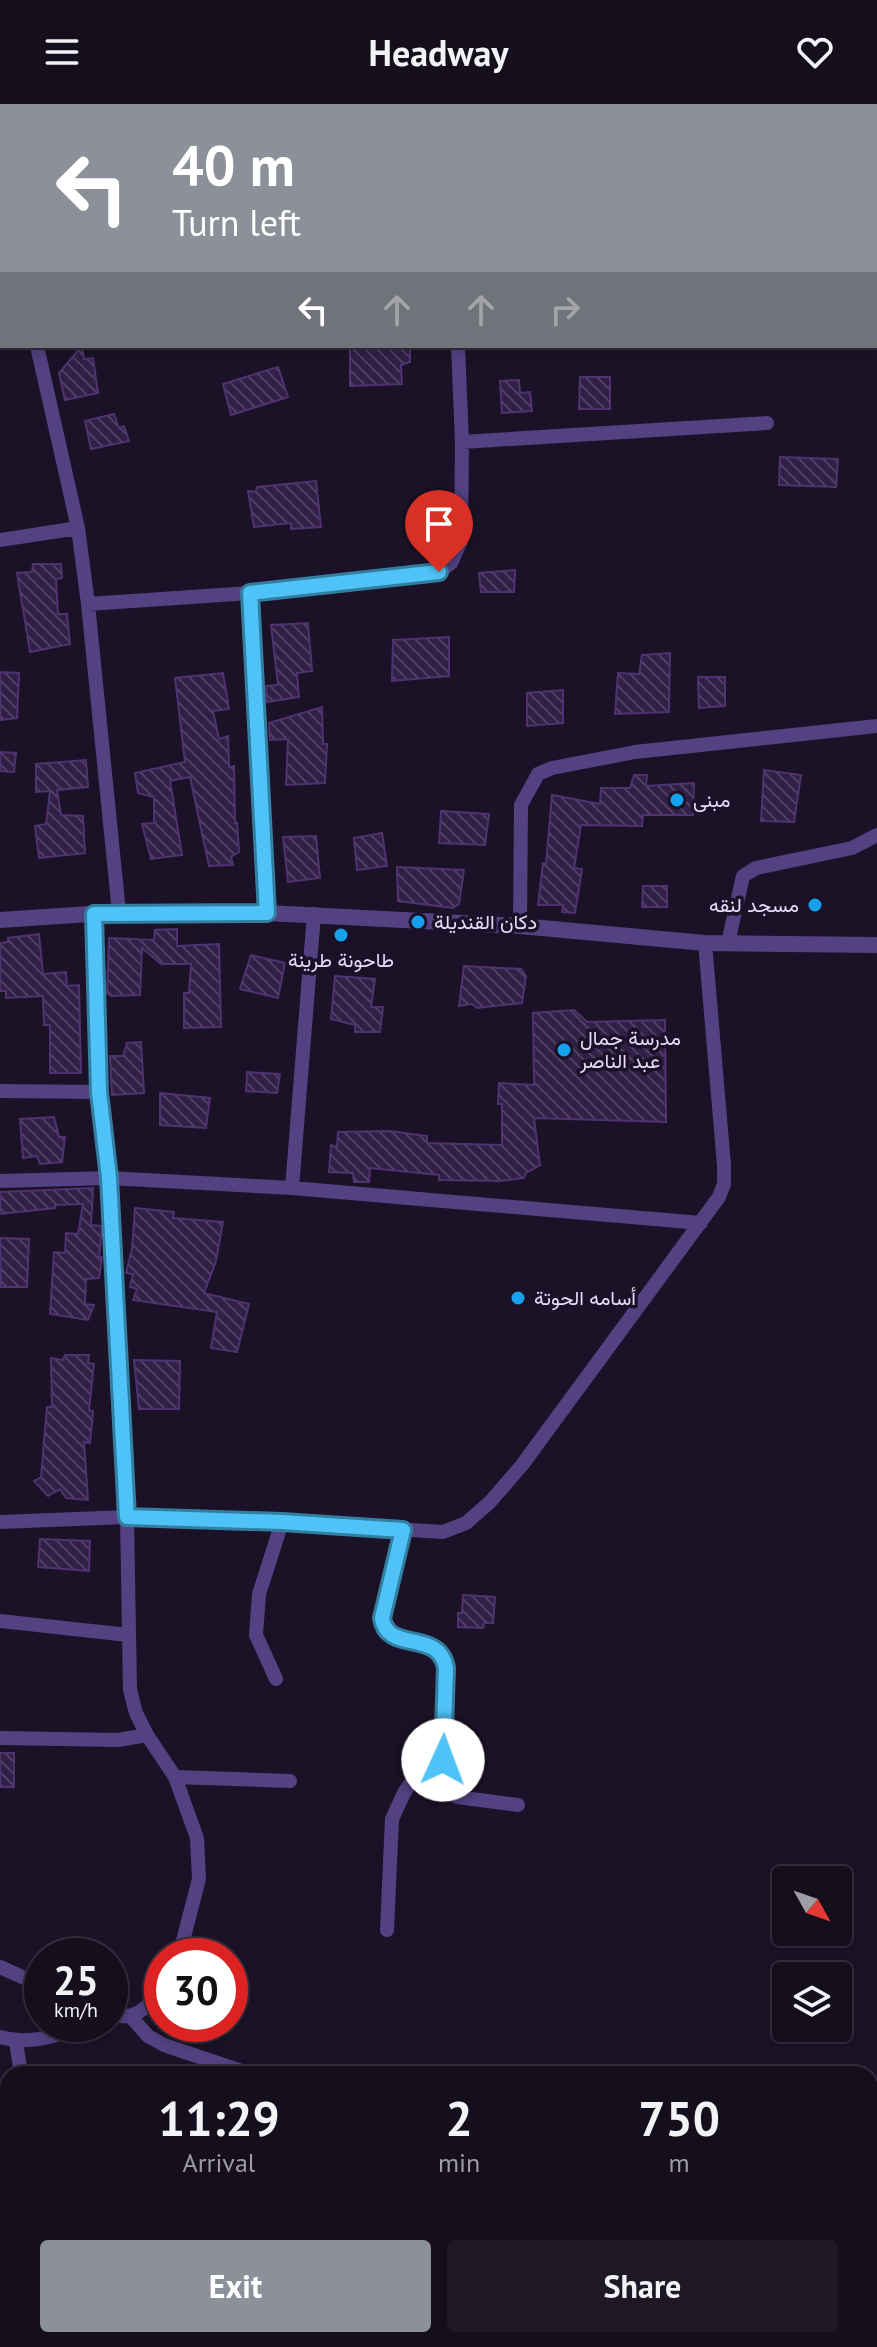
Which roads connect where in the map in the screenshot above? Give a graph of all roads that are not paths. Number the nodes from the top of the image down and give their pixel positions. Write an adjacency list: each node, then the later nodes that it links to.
1 (37, 348): 5 (street)
2 (458, 348): 4 (street)
3 (767, 423): 4 (street)
4 (462, 442): 7 (street)
5 (78, 528): 6 (street); 8 (street)
6 (0, 540)
7 (250, 593): 8 (street); 12 (street)
8 (88, 604): 11 (street)
9 (877, 726): 16 (street)
10 (877, 835): 18 (street)
11 (119, 912): 12 (street); 13 (street)
12 (267, 913): 14 (street)
13 (94, 914): 15 (street); 21 (street)
14 (314, 914): 16 (street); 24 (street)
15 (0, 920)
16 (520, 926): 17 (street)
17 (705, 943): 18 (street); 25 (street)
18 (728, 943): 19 (street)
19 (877, 945)
20 (0, 1091): 21 (street)
21 (99, 1092): 22 (street)
22 (109, 1178): 23 (street); 24 (street); 26 (street)
23 (0, 1181)
24 (292, 1188): 25 (street)
25 (701, 1223): 29 (street)
26 (127, 1517): 27 (street); 28 (street); 31 (street)
27 (0, 1522)
28 (282, 1522): 29 (street); 32 (street)
29 (403, 1530): 33 (street)
30 (0, 1621): 31 (street)
31 (128, 1635): 34 (street)
32 (276, 1679)
33 (444, 1732): 38 (street); 39 (street)
34 (147, 1735): 35 (street); 36 (street)
35 (0, 1738)
36 (175, 1777): 37 (street); 40 (street)
37 (290, 1781)
38 (518, 1805)
39 (387, 1930)
40 (184, 1938)
41 (0, 1967): 42 (street)
42 (24, 1978)
43 (144, 2010): 45 (street)
44 (128, 2017): 45 (street)
45 (131, 2017): 50 (street)
46 (0, 2037): 48 (street)
47 (24, 2041): 48 (street)
48 (16, 2042): 49 (street)
49 (20, 2066)
50 (226, 2066)

